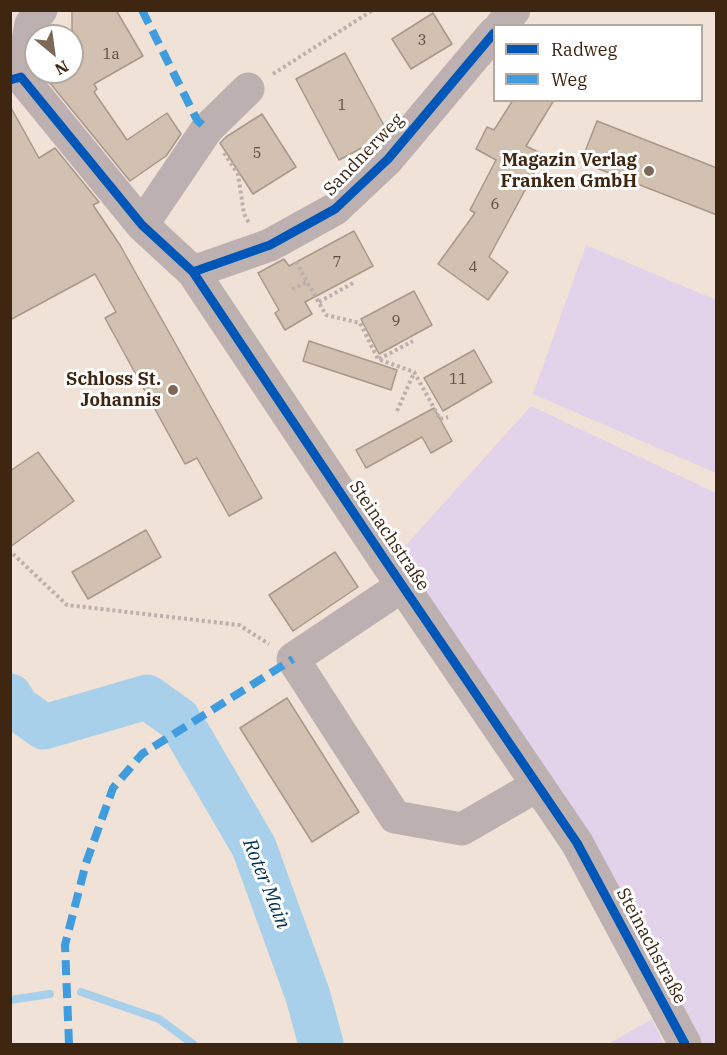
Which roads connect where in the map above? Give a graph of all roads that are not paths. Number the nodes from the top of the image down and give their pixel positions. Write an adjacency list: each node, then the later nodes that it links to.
1 (41, 10): 5 (street)
2 (514, 10): 3 (street)
3 (503, 24)
4 (493, 35): 8 (street, Sandnerweg)
5 (16, 79): 7 (street, Steinachstraße)
6 (248, 90): 7 (street)
7 (142, 225): 8 (street, Steinachstraße)
8 (193, 272): 9 (street, Steinachstraße)
9 (402, 586): 10 (street, Steinachstraße); 10 (street)
10 (538, 785): 11 (street, Steinachstraße)
11 (685, 1044)

